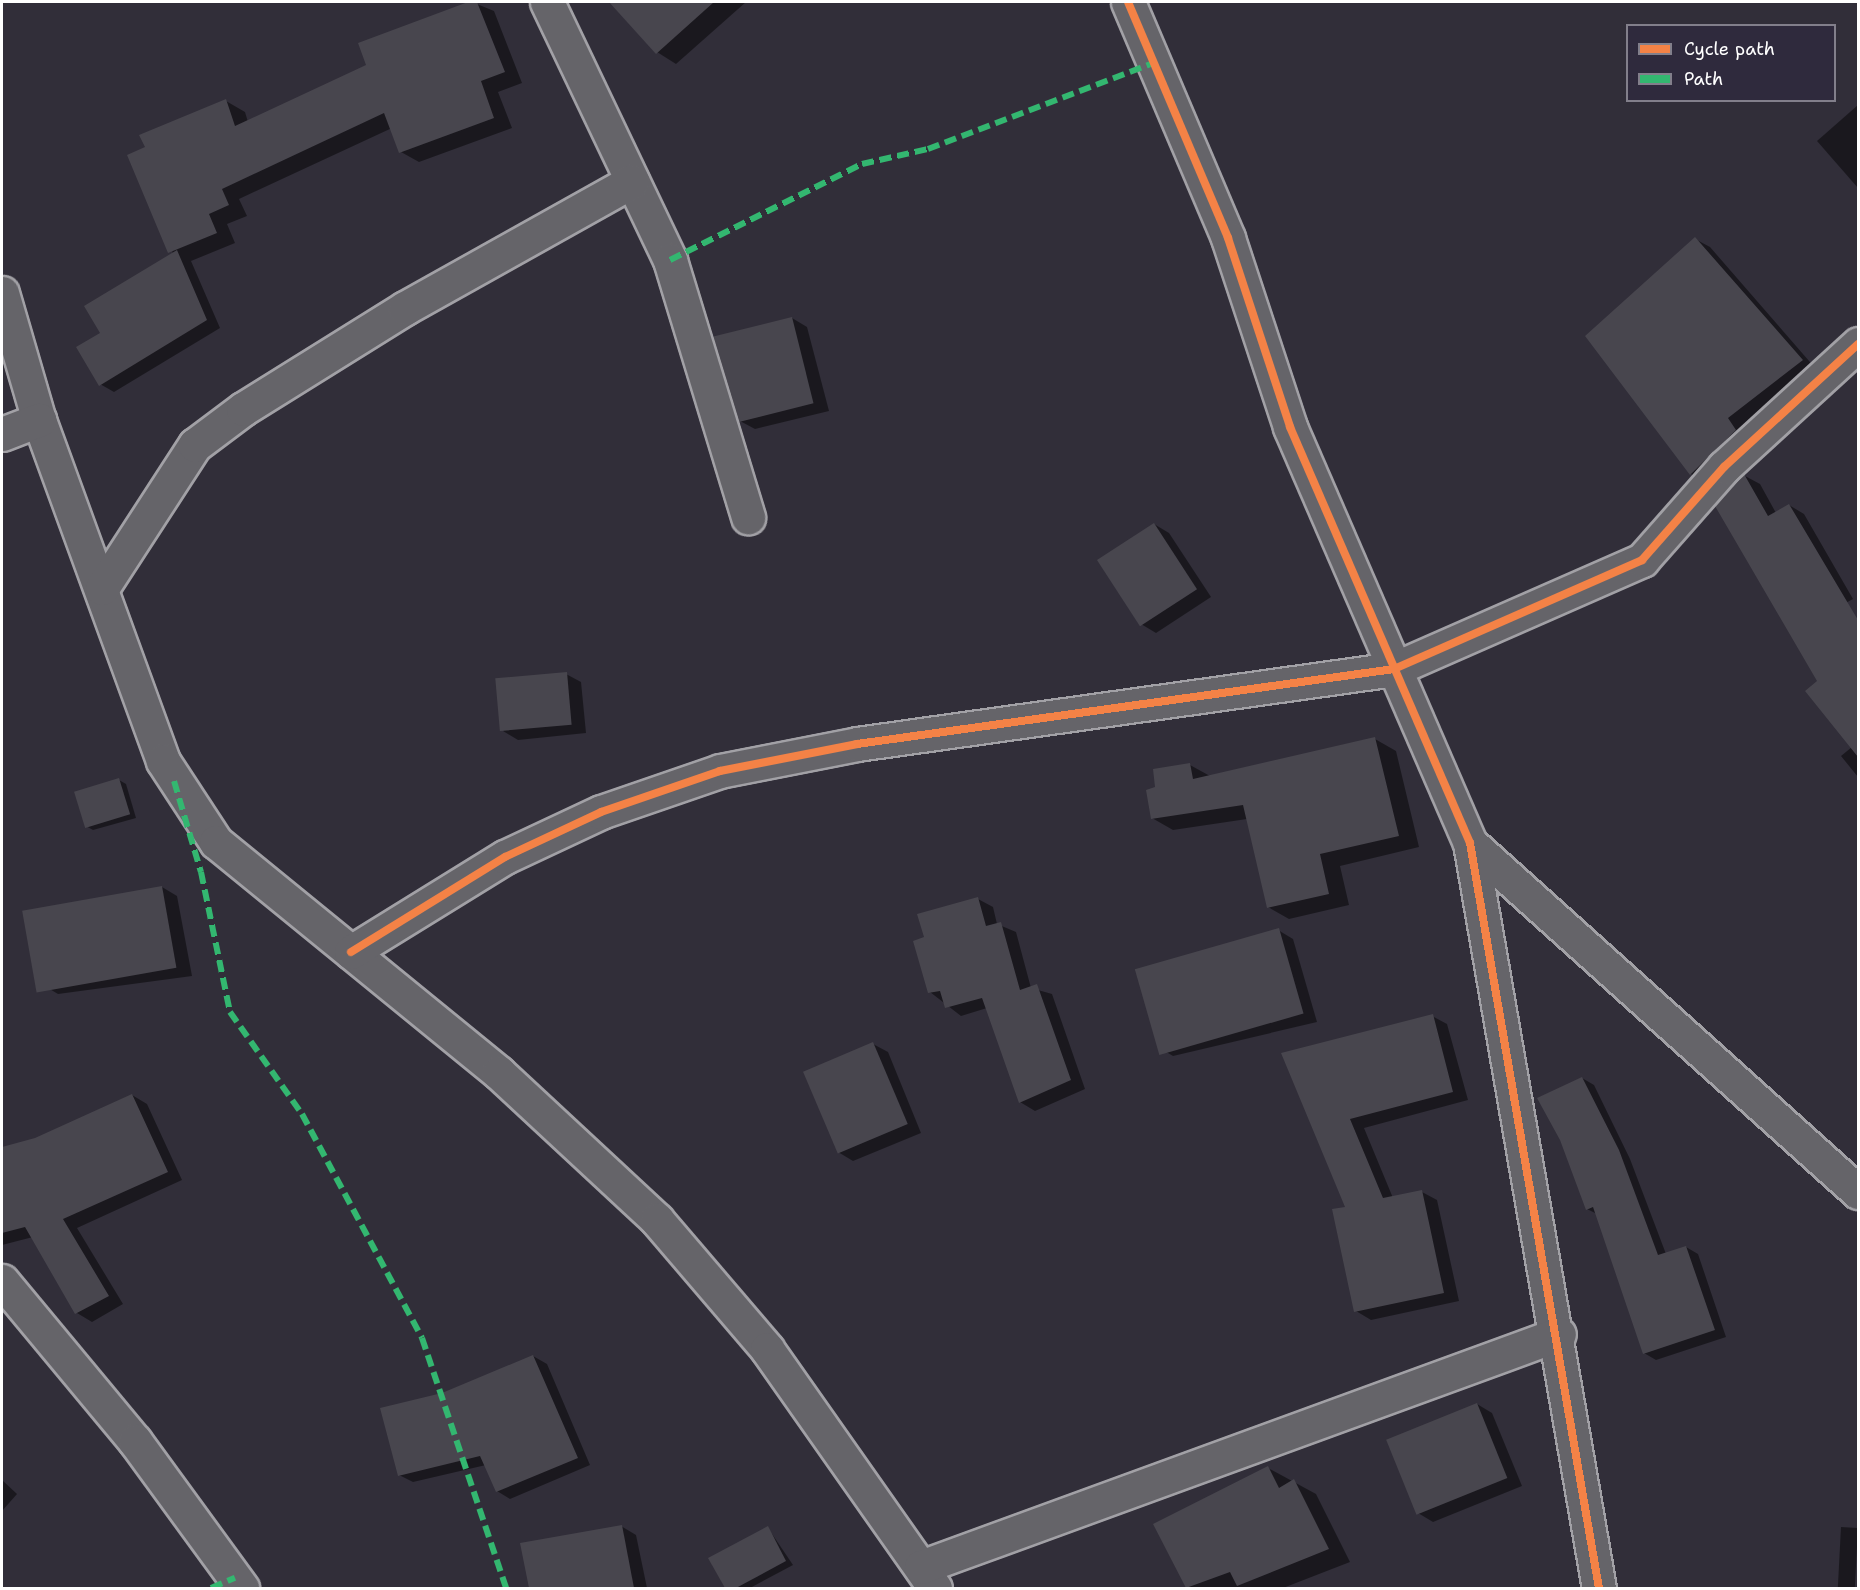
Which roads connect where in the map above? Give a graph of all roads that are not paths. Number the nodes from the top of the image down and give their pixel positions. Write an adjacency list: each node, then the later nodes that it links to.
1 (547, 2): 3 (street)
2 (1128, 2): 10 (street)
3 (632, 181): 8 (street); 9 (street)
4 (2, 293): 6 (street)
5 (1858, 344): 10 (street)
6 (39, 420): 7 (street); 9 (street)
7 (2, 434)
8 (748, 517)
9 (102, 588): 12 (street)
10 (1394, 669): 11 (street); 12 (street)
11 (1470, 843): 13 (street); 15 (street)
12 (351, 952): 16 (street)
13 (1858, 1192)
14 (2, 1281): 17 (street)
15 (1559, 1334): 16 (street); 18 (street)
16 (928, 1578)
17 (242, 1588)
18 (1599, 1588)

